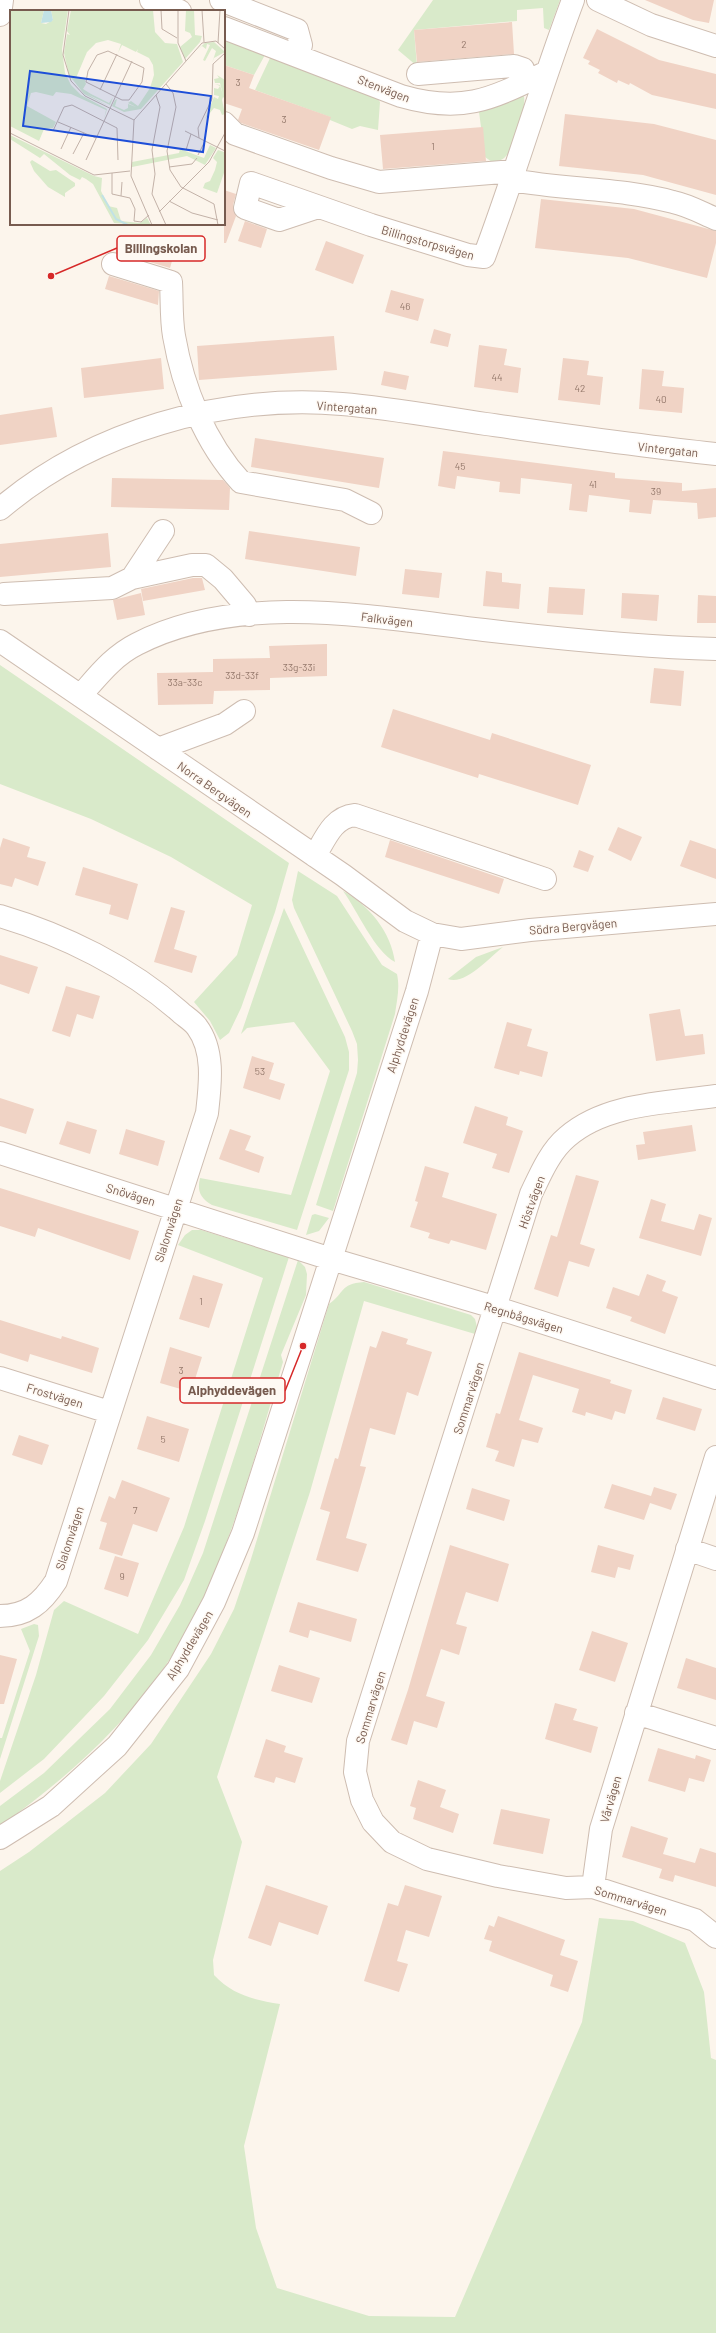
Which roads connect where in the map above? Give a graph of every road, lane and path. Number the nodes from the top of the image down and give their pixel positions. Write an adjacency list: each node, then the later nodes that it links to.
1 (2, 0): 7 (street)
2 (221, 0): 10 (street)
3 (573, 0): 11 (street, Billingstorpsvägen)
4 (598, 0): 9 (street)
5 (156, 5): 6 (street)
6 (176, 10)
7 (0, 13)
8 (225, 28): 10 (street, Stenvägen)
9 (716, 46)
10 (298, 55): 13 (street, Stenvägen)
11 (547, 72): 13 (street, Stenvägen); 15 (street, Billingstorpsvägen)
12 (418, 74): 13 (street)
13 (526, 82)
14 (225, 124): 15 (street)
15 (514, 176): 16 (street, Billingstorpsvägen); 17 (street)
16 (318, 206)
17 (716, 219)
18 (113, 264): 19 (street)
19 (198, 414): 20 (street, Vintergatan); 21 (street, Vintergatan); 22 (street)
20 (716, 454)
21 (0, 509)
22 (371, 513)
23 (163, 530): 24 (street)
24 (132, 578): 25 (street); 26 (street)
25 (4, 594)
26 (249, 615): 28 (street, Falkvägen); 29 (street, Falkvägen)
27 (0, 641): 29 (street, Norra Bergvägen)
28 (716, 649)
29 (81, 695): 31 (street, Norra Bergvägen)
30 (244, 711): 31 (street)
31 (158, 749): 32 (street, Norra Bergvägen)
32 (315, 856): 33 (street); 36 (street, Norra Bergvägen)
33 (545, 880)
34 (716, 914): 36 (street, Södra Bergvägen)
35 (0, 916): 39 (street, Slalomvägen)
36 (432, 934): 40 (street, Alphyddevägen)
37 (716, 1096): 41 (street, Höstvägen)
38 (0, 1153): 39 (street, Snövägen)
39 (175, 1208): 40 (street, Snövägen); 44 (street, Slalomvägen)
40 (331, 1259): 41 (street, Regnbågsvägen); 51 (street, Alphyddevägen)
41 (497, 1308): 43 (street, Regnbågsvägen); 52 (street, Sommarvägen)
42 (0, 1378): 44 (street, Frostvägen)
43 (716, 1378)
44 (110, 1412): 48 (street, Slalomvägen)
45 (716, 1457): 46 (street, Vårvägen)
46 (687, 1549): 47 (street); 49 (street, Vårvägen)
47 (716, 1559)
48 (0, 1616)
49 (636, 1714): 50 (street); 52 (street, Vårvägen)
50 (716, 1738)
51 (0, 1838)
52 (593, 1887): 53 (street, Sommarvägen)
53 (716, 1936)

